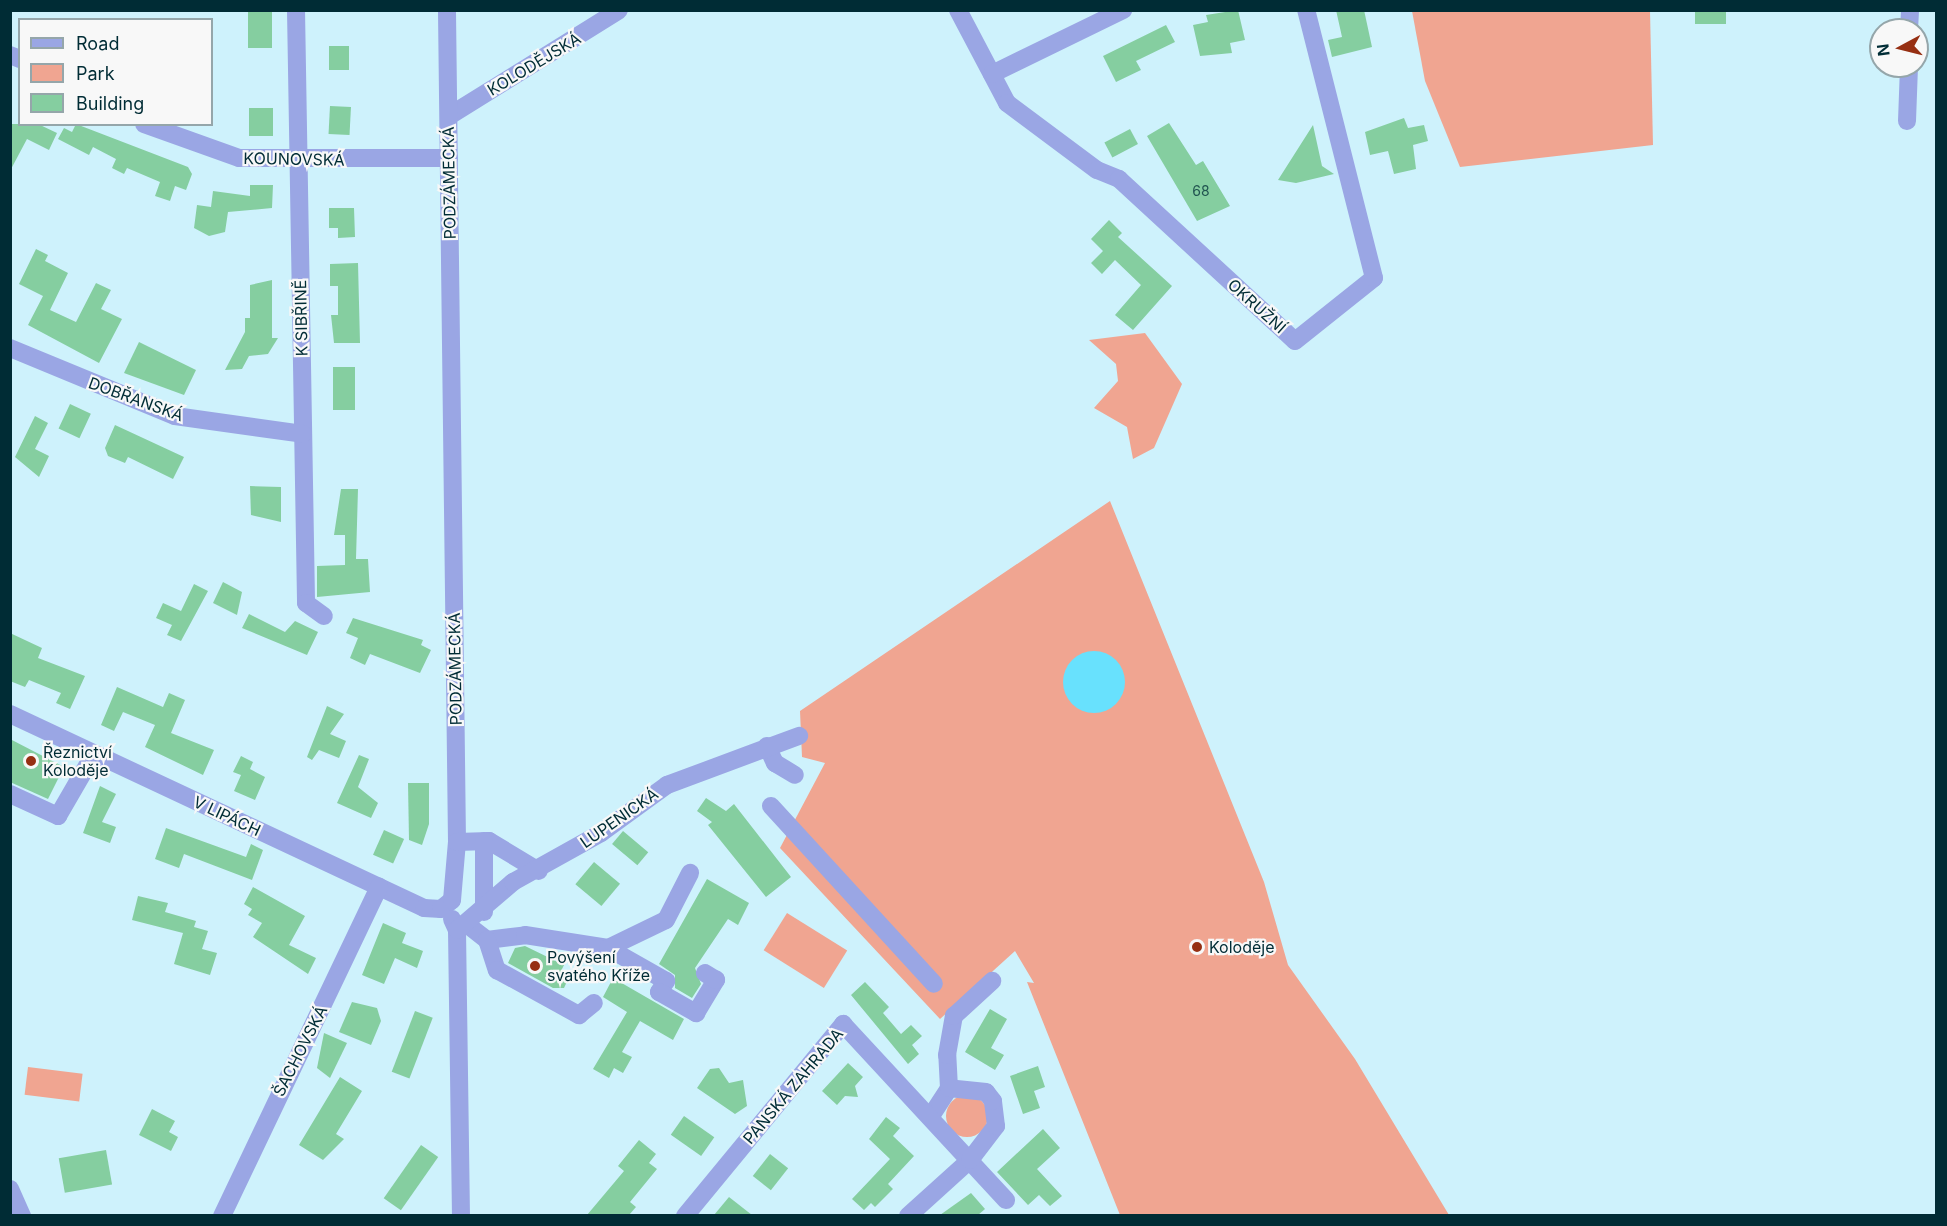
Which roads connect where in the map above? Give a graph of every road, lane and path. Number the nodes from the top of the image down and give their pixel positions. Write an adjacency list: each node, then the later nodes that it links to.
1 (296, 10): 13 (street, K SIBŘINĚ)
2 (447, 10): 9 (street, PODZÁMECKÁ)
3 (619, 10): 9 (street, KOLODĚJSKÁ)
4 (958, 10): 7 (street, OKRUŽNÍ)
5 (1123, 10): 7 (street)
6 (1306, 10): 7 (street, OKRUŽNÍ)
7 (992, 74)
8 (1909, 78): 10 (street)
9 (449, 116): 12 (street, PODZÁMECKÁ)
10 (1908, 121)
11 (149, 126): 13 (street, KOUNOVSKÁ)
12 (449, 158): 13 (street, KOUNOVSKÁ); 25 (street, PODZÁMECKÁ)
13 (299, 161): 15 (street, K SIBŘINĚ)
14 (10, 348): 15 (street, DOBŘANSKÁ)
15 (303, 434): 16 (street, K SIBŘINĚ)
16 (324, 616)
17 (10, 714): 20 (street, V LIPÁCH)
18 (799, 736): 19 (street, LUPENICKÁ)
19 (767, 746): 21 (street); 26 (street, LUPENICKÁ)
20 (94, 754): 22 (street); 28 (street, V LIPÁCH)
21 (795, 774)
22 (10, 794)
23 (771, 806): 36 (street)
24 (484, 841): 25 (street); 26 (street); 30 (street)
25 (457, 842): 29 (street, PODZÁMECKÁ)
26 (539, 871): 30 (street, LUPENICKÁ)
27 (690, 873): 33 (street)
28 (379, 887): 29 (street, V LIPÁCH); 44 (street, ŠACHOVSKÁ)
29 (445, 907): 31 (street)
30 (484, 912): 31 (street, LUPENICKÁ)
31 (463, 928): 32 (street); 45 (street)
32 (488, 940): 33 (street); 37 (street)
33 (608, 948): 34 (street)
34 (705, 973)
35 (992, 981): 38 (street)
36 (934, 984)
37 (594, 1003)
38 (949, 1088): 39 (street); 40 (street)
39 (932, 1116): 40 (street, PANSKÁ ZAHRADA); 46 (street, PANSKÁ ZAHRADA)
40 (970, 1160): 42 (street, PANSKÁ ZAHRADA); 47 (street)
41 (10, 1189): 43 (street)
42 (1006, 1200)
43 (21, 1215)
44 (222, 1215)
45 (461, 1215)
46 (685, 1215)
47 (908, 1215)

